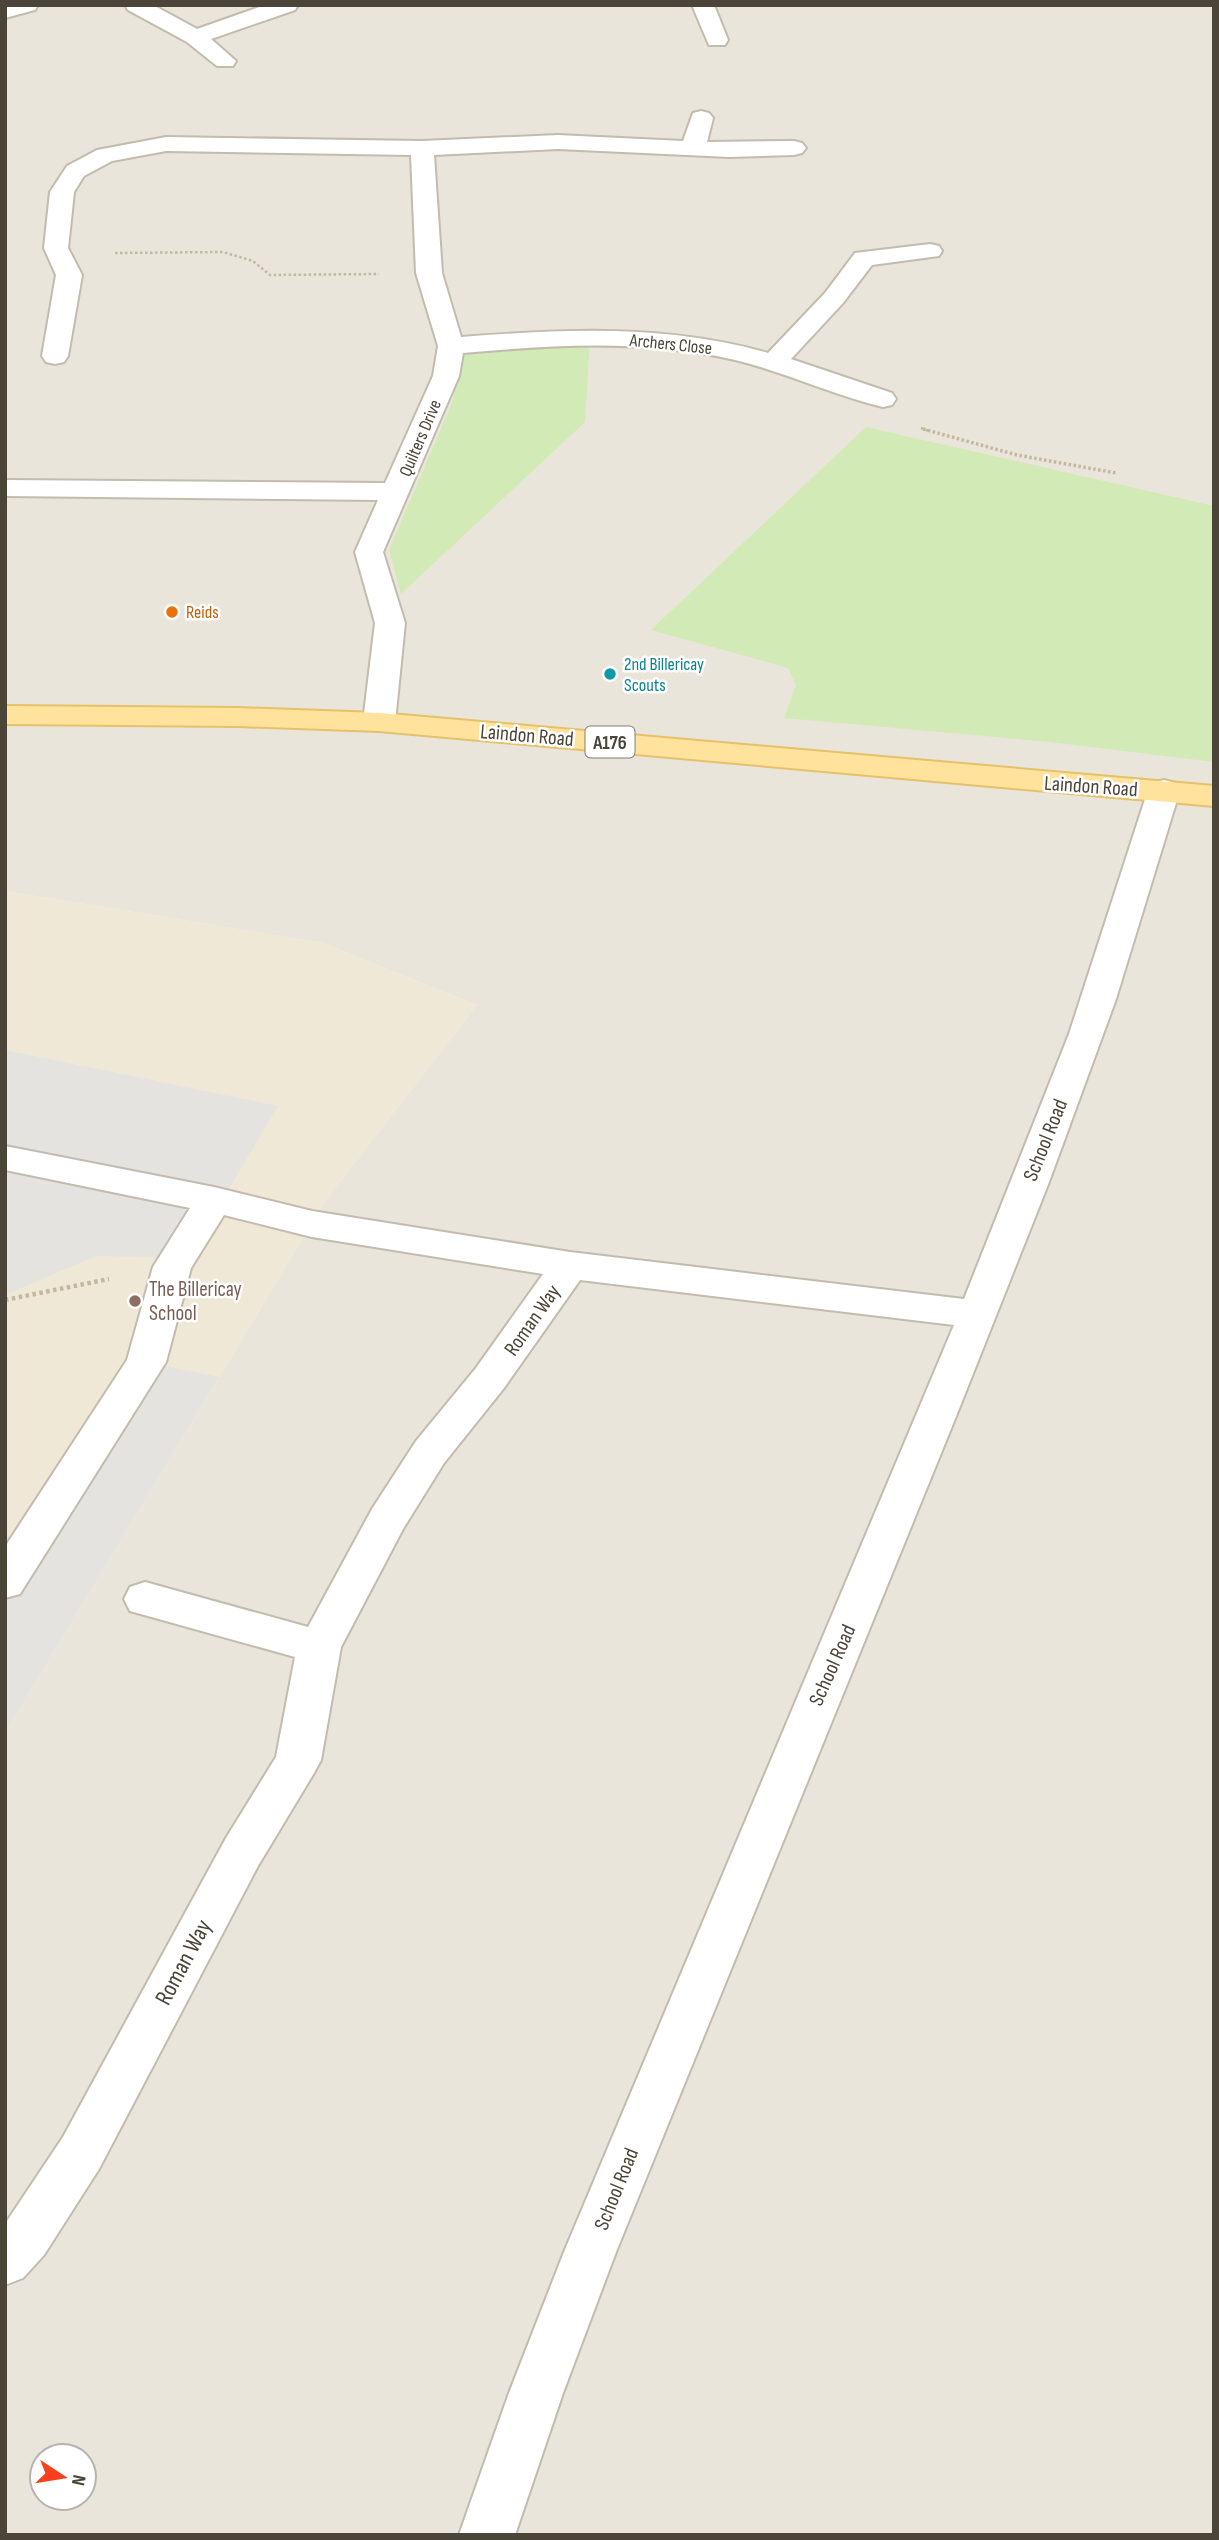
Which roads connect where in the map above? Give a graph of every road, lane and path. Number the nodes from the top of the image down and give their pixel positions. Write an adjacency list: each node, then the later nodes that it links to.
1 (27, 5): 5 (street)
2 (136, 5): 6 (street)
3 (287, 5): 6 (street)
4 (703, 5): 7 (street)
5 (5, 12)
6 (195, 37): 8 (street)
7 (717, 40)
8 (225, 61)
9 (701, 118): 12 (street)
10 (422, 148): 12 (street); 13 (street); 15 (street, Quilters Drive)
11 (794, 148): 12 (street)
12 (693, 149)
13 (56, 248): 15 (path); 17 (street)
14 (930, 251): 18 (street)
15 (429, 273): 16 (street, Quilters Drive)
16 (451, 346): 18 (street, Archers Close); 22 (street, Quilters Drive)
17 (55, 356)
18 (773, 363): 19 (street, Archers Close)
19 (883, 399): 20 (path)
20 (1116, 473)
21 (5, 488): 22 (street)
22 (397, 492): 24 (street, Quilters Drive)
23 (5, 715): 24 (main road, Laindon Road / A176)
24 (379, 722): 25 (main road, Laindon Road / A176)
25 (1164, 790): 26 (main road, Laindon Road / A176); 32 (street, School Road)
26 (1214, 796)
27 (5, 1158): 28 (street)
28 (214, 1200): 29 (street); 30 (street)
29 (570, 1265): 32 (street, Roman Way); 35 (street, Roman Way)
30 (172, 1267): 31 (path); 33 (street)
31 (5, 1300)
32 (976, 1314): 37 (street, School Road)
33 (5, 1582)
34 (145, 1599): 35 (street)
35 (319, 1647): 36 (street, Roman Way)
36 (5, 2261)
37 (487, 2535)

